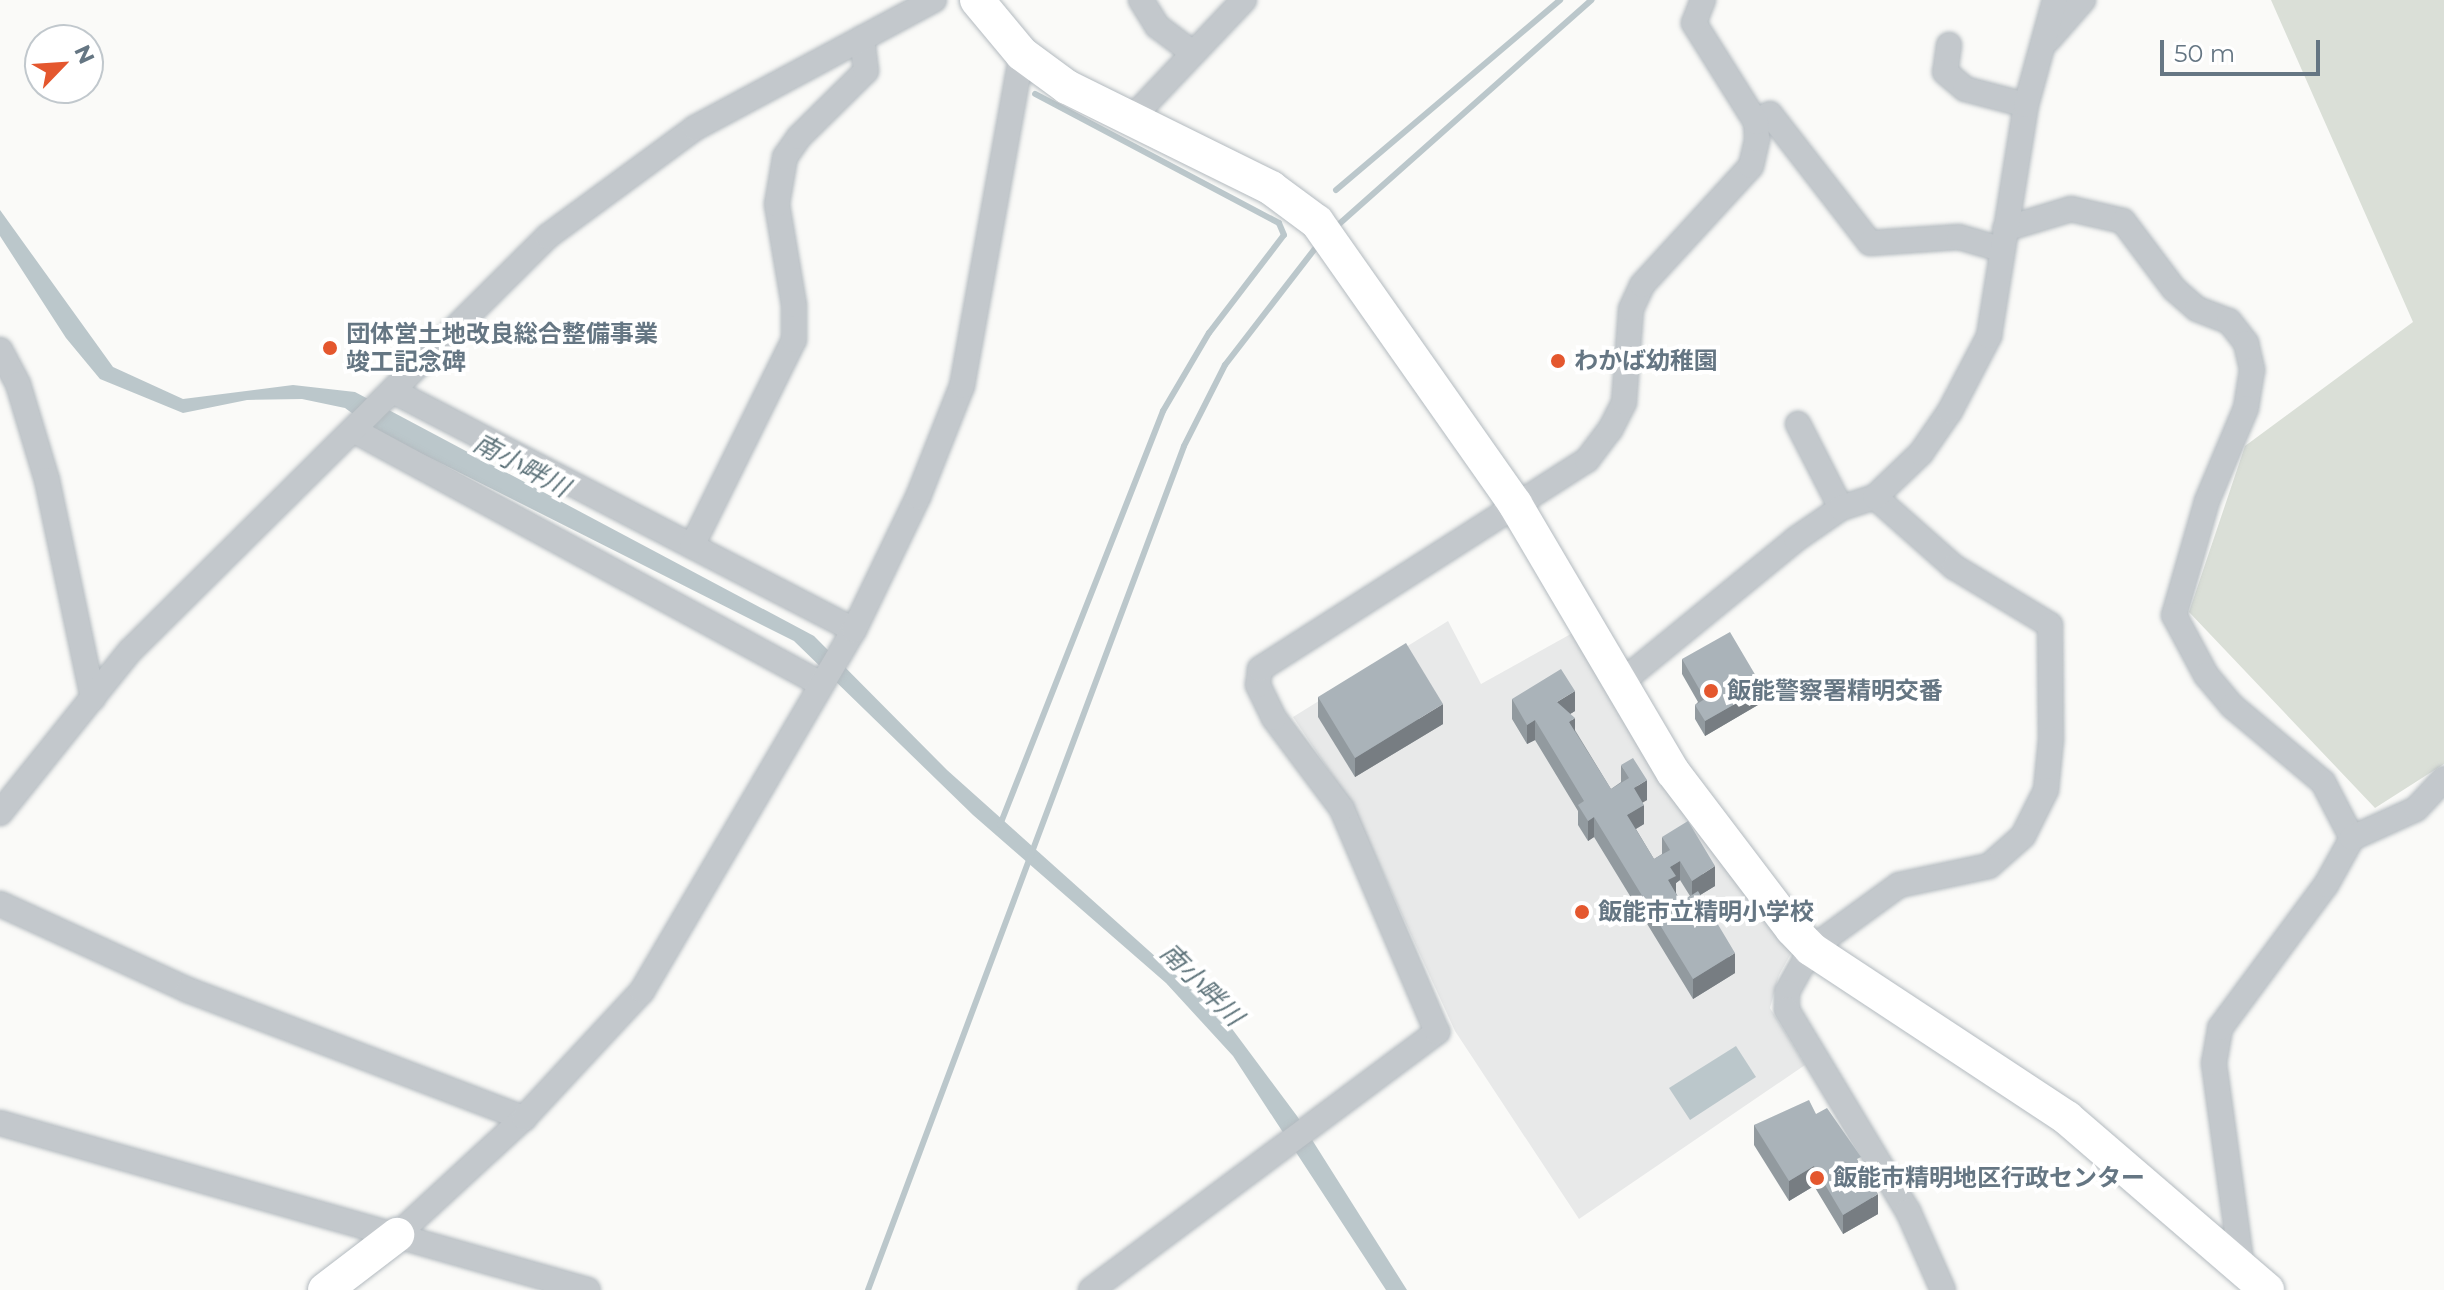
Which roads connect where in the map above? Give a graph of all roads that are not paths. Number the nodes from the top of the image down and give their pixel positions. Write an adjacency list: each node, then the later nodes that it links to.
1 (934, 0): 8 (street)
2 (977, 0): 12 (street)
3 (1141, 0): 11 (street)
4 (1244, 0): 11 (street)
5 (1703, 0): 15 (street)
6 (2055, 0): 9 (street)
7 (2083, 0): 9 (street)
8 (862, 38): 18 (street); 24 (street)
9 (2046, 42): 13 (street)
10 (1949, 45): 13 (street)
11 (1193, 53): 14 (street)
12 (1022, 54): 14 (street); 25 (street)
13 (2026, 105): 16 (street)
14 (1131, 119): 22 (street)
15 (1756, 122): 16 (street); 22 (street)
16 (2002, 239): 21 (street); 31 (street)
17 (0, 350): 28 (street)
18 (390, 394): 20 (street); 24 (street)
19 (1798, 424): 23 (street)
20 (358, 429): 26 (street); 28 (street)
21 (1875, 497): 23 (street); 33 (street)
22 (1515, 504): 27 (street); 40 (street)
23 (1841, 508): 27 (street)
24 (692, 546): 25 (street)
25 (849, 637): 26 (street)
26 (823, 681): 34 (street)
27 (1619, 684): 33 (street)
28 (93, 698): 30 (street)
29 (2444, 779): 31 (street)
30 (3, 802)
31 (2352, 838): 37 (street)
32 (0, 904): 34 (street)
33 (1811, 949): 37 (street); 41 (street)
34 (524, 1118): 36 (street)
35 (0, 1123): 36 (street)
36 (397, 1235): 38 (street); 39 (street)
37 (2255, 1279)
38 (325, 1290)
39 (588, 1290)
40 (1091, 1290)
41 (1943, 1290)

